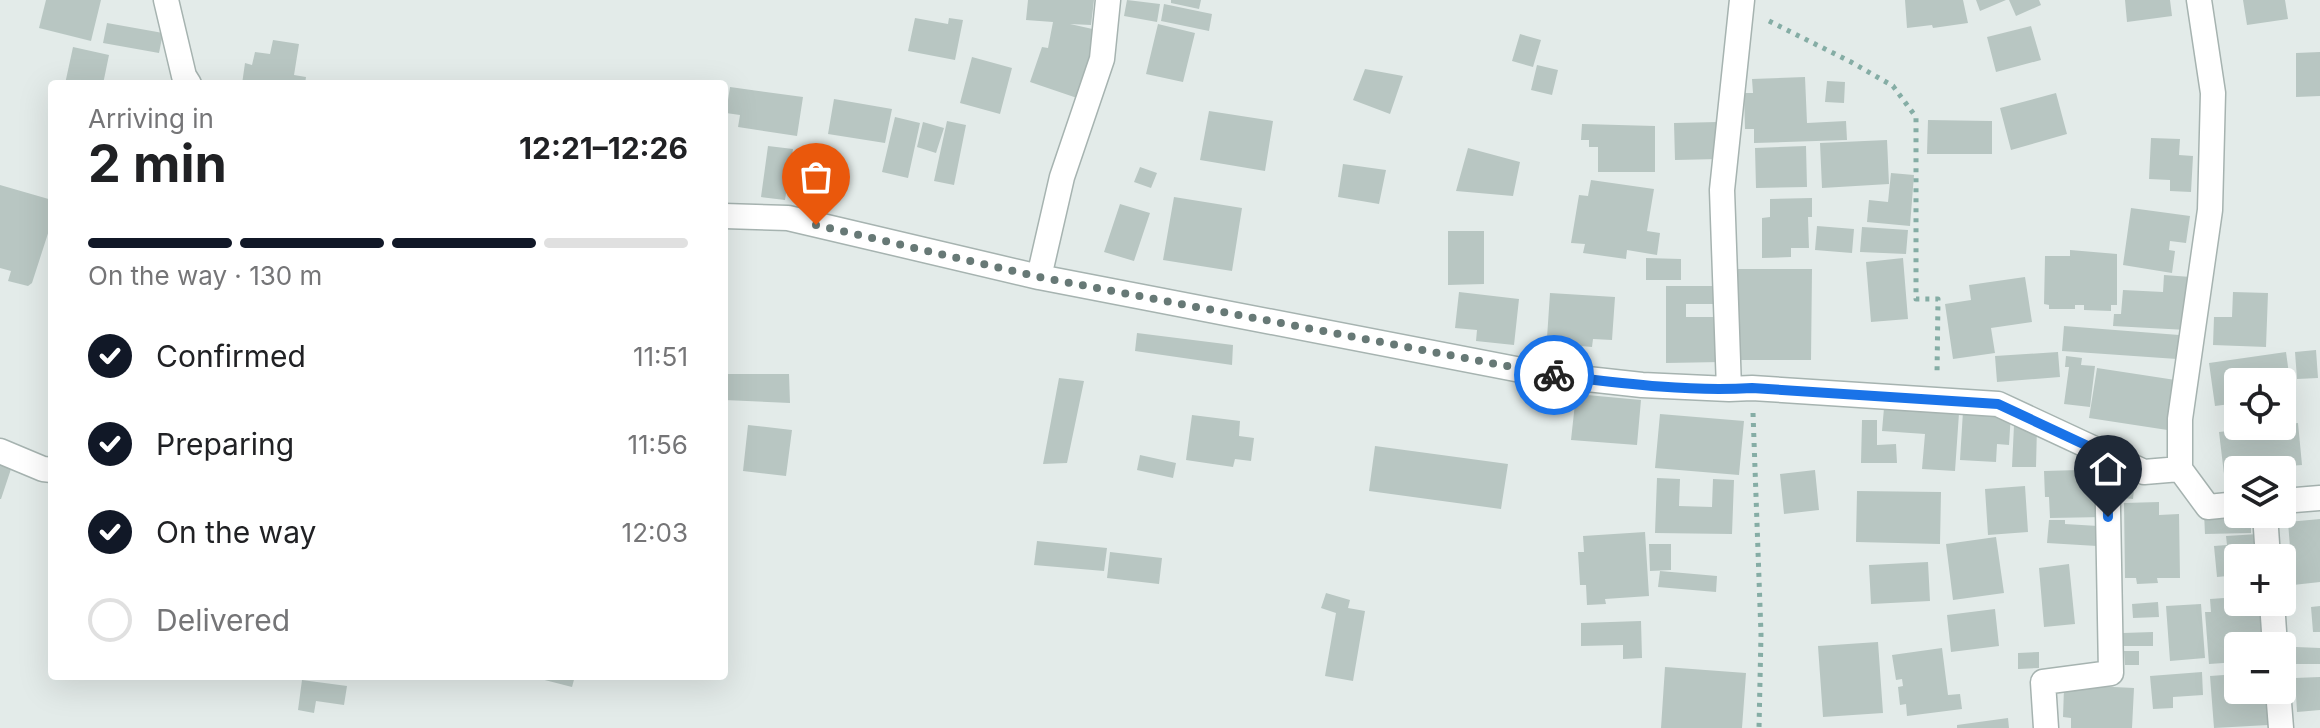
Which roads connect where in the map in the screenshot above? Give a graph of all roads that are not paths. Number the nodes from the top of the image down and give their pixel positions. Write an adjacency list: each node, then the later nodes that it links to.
1 (166, 0): 5 (street)
2 (1108, 0): 7 (street)
3 (2199, 0): 11 (street)
4 (1741, 4): 8 (street)
5 (186, 80)
6 (728, 216): 7 (street)
7 (1039, 277): 8 (street)
8 (1741, 389): 10 (street)
9 (0, 451): 12 (street)
10 (2107, 455): 11 (street); 17 (street)
11 (2180, 469): 15 (street)
12 (48, 470)
13 (2320, 498): 14 (street)
14 (2296, 501)
15 (2224, 505)
16 (2279, 704): 18 (street)
17 (2046, 728)
18 (2281, 728)

